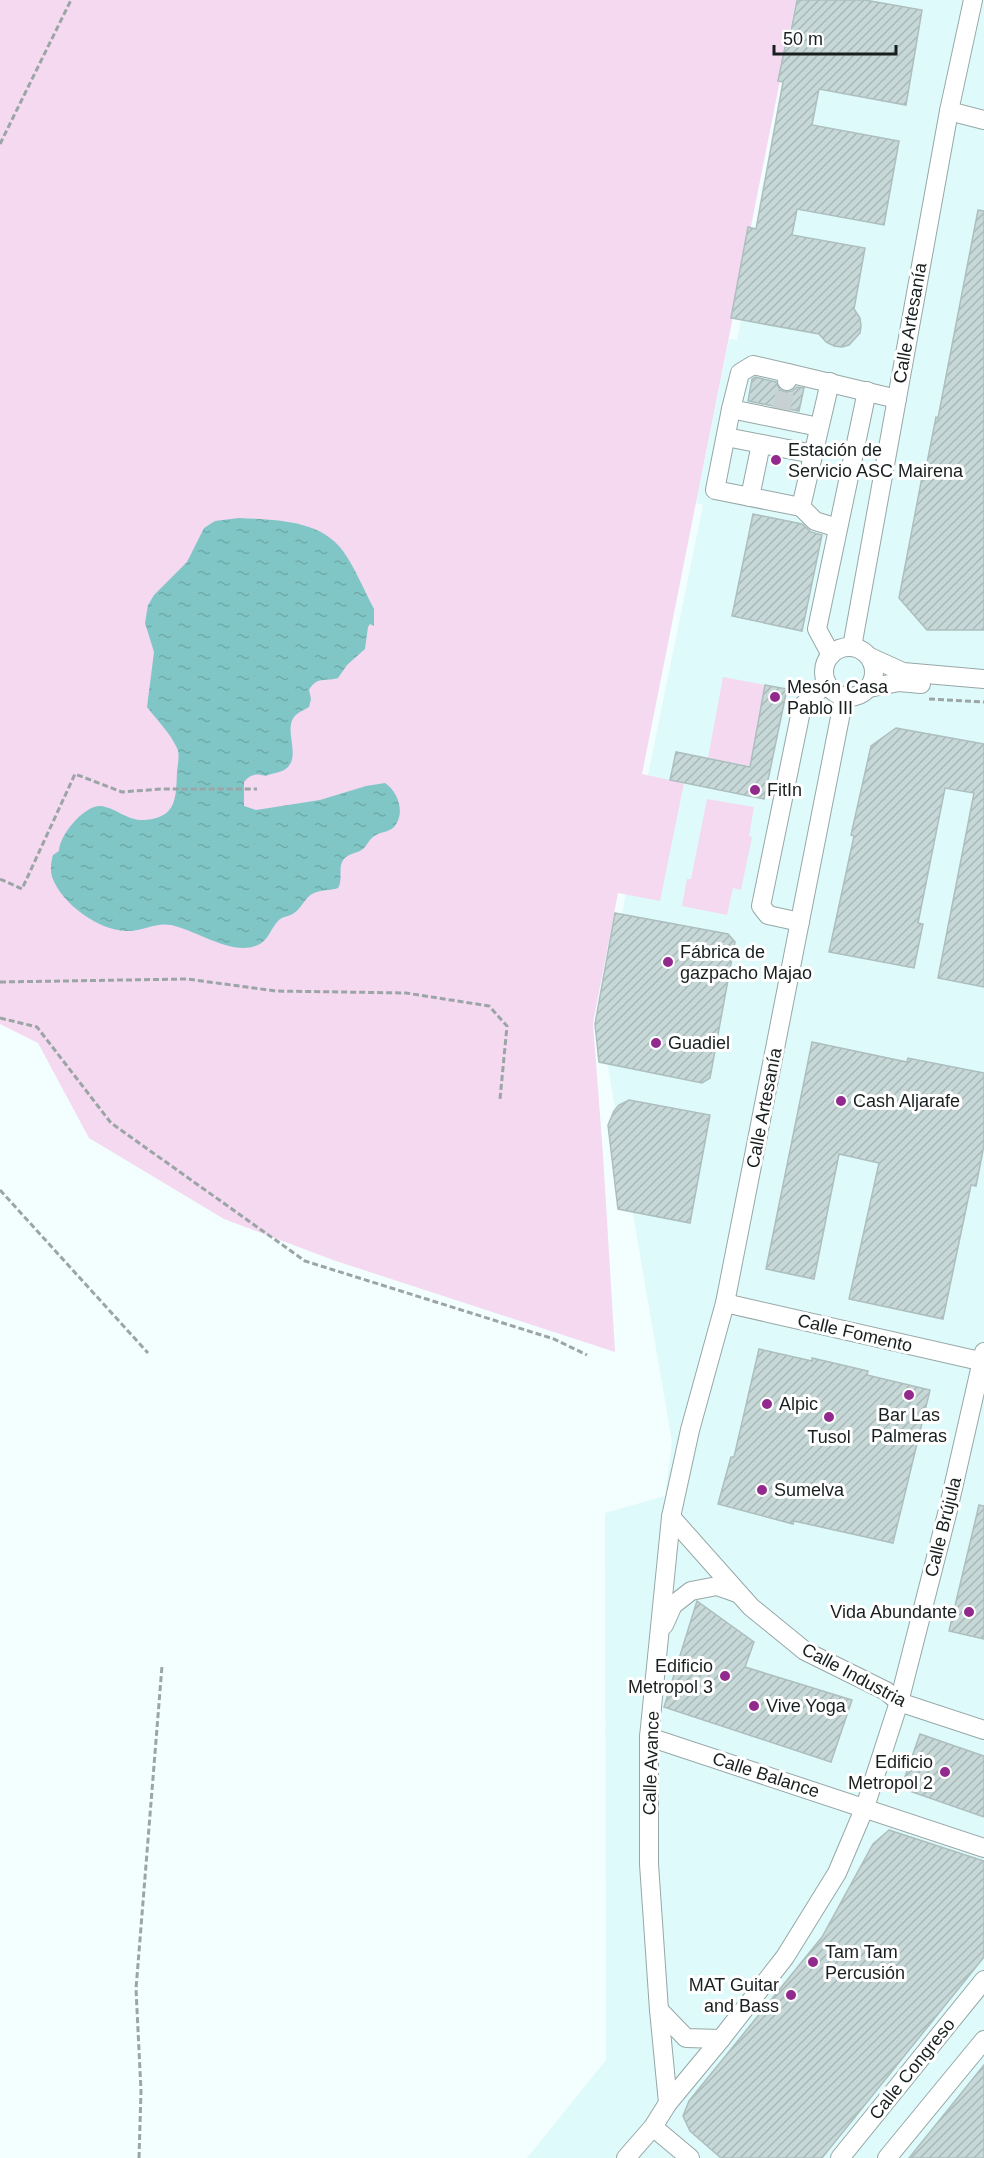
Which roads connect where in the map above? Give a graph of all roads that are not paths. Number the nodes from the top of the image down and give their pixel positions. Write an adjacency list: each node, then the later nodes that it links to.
1 (973, 0): 2 (street, Calle Artesanía)
2 (949, 111): 3 (street); 6 (street, Calle Artesanía)
3 (984, 120)
4 (830, 382): 5 (street); 7 (street); 8 (street)
5 (867, 391): 6 (street); 14 (street)
6 (897, 399): 15 (street, Calle Artesanía)
7 (731, 409): 8 (street); 9 (street)
8 (819, 427): 11 (street)
9 (726, 437): 10 (street); 12 (street)
10 (761, 444): 11 (street); 12 (street)
11 (813, 454): 13 (street)
12 (750, 497): 13 (street)
13 (801, 507): 14 (street)
14 (838, 528): 16 (street)
15 (852, 647): 16 (street); 17 (street)
16 (831, 655): 19 (street)
17 (870, 657): 18 (street); 20 (street)
18 (984, 680)
19 (827, 683): 22 (street); 23 (street)
20 (869, 688): 21 (street); 22 (street)
21 (984, 688)
22 (844, 697): 23 (street, Calle Artesanía)
23 (800, 922): 24 (street, Calle Artesanía)
24 (725, 1303): 25 (street, Calle Fomento); 26 (street, Calle Artesanía)
25 (983, 1359): 29 (street, Calle Brújula)
26 (671, 1517): 27 (street, Calle Industria); 28 (street, Calle Avance)
27 (739, 1594): 28 (street); 29 (street, Calle Industria)
28 (659, 1636): 31 (street, Calle Avance)
29 (899, 1702): 30 (street, Calle Industria); 32 (street)
30 (984, 1730)
31 (650, 1737): 32 (street, Calle Balance); 35 (street, Calle Avance)
32 (865, 1808): 33 (street, Calle Balance); 36 (street)
33 (984, 1848)
34 (984, 1980): 42 (street, Calle Congreso)
35 (658, 2010): 36 (street); 38 (street, Calle Avance)
36 (722, 2039): 38 (street)
37 (984, 2040): 43 (street, Calle Congreso)
38 (668, 2103): 39 (street)
39 (653, 2127): 40 (street); 41 (street)
40 (626, 2158)
41 (690, 2158)
42 (840, 2158)
43 (887, 2158)

